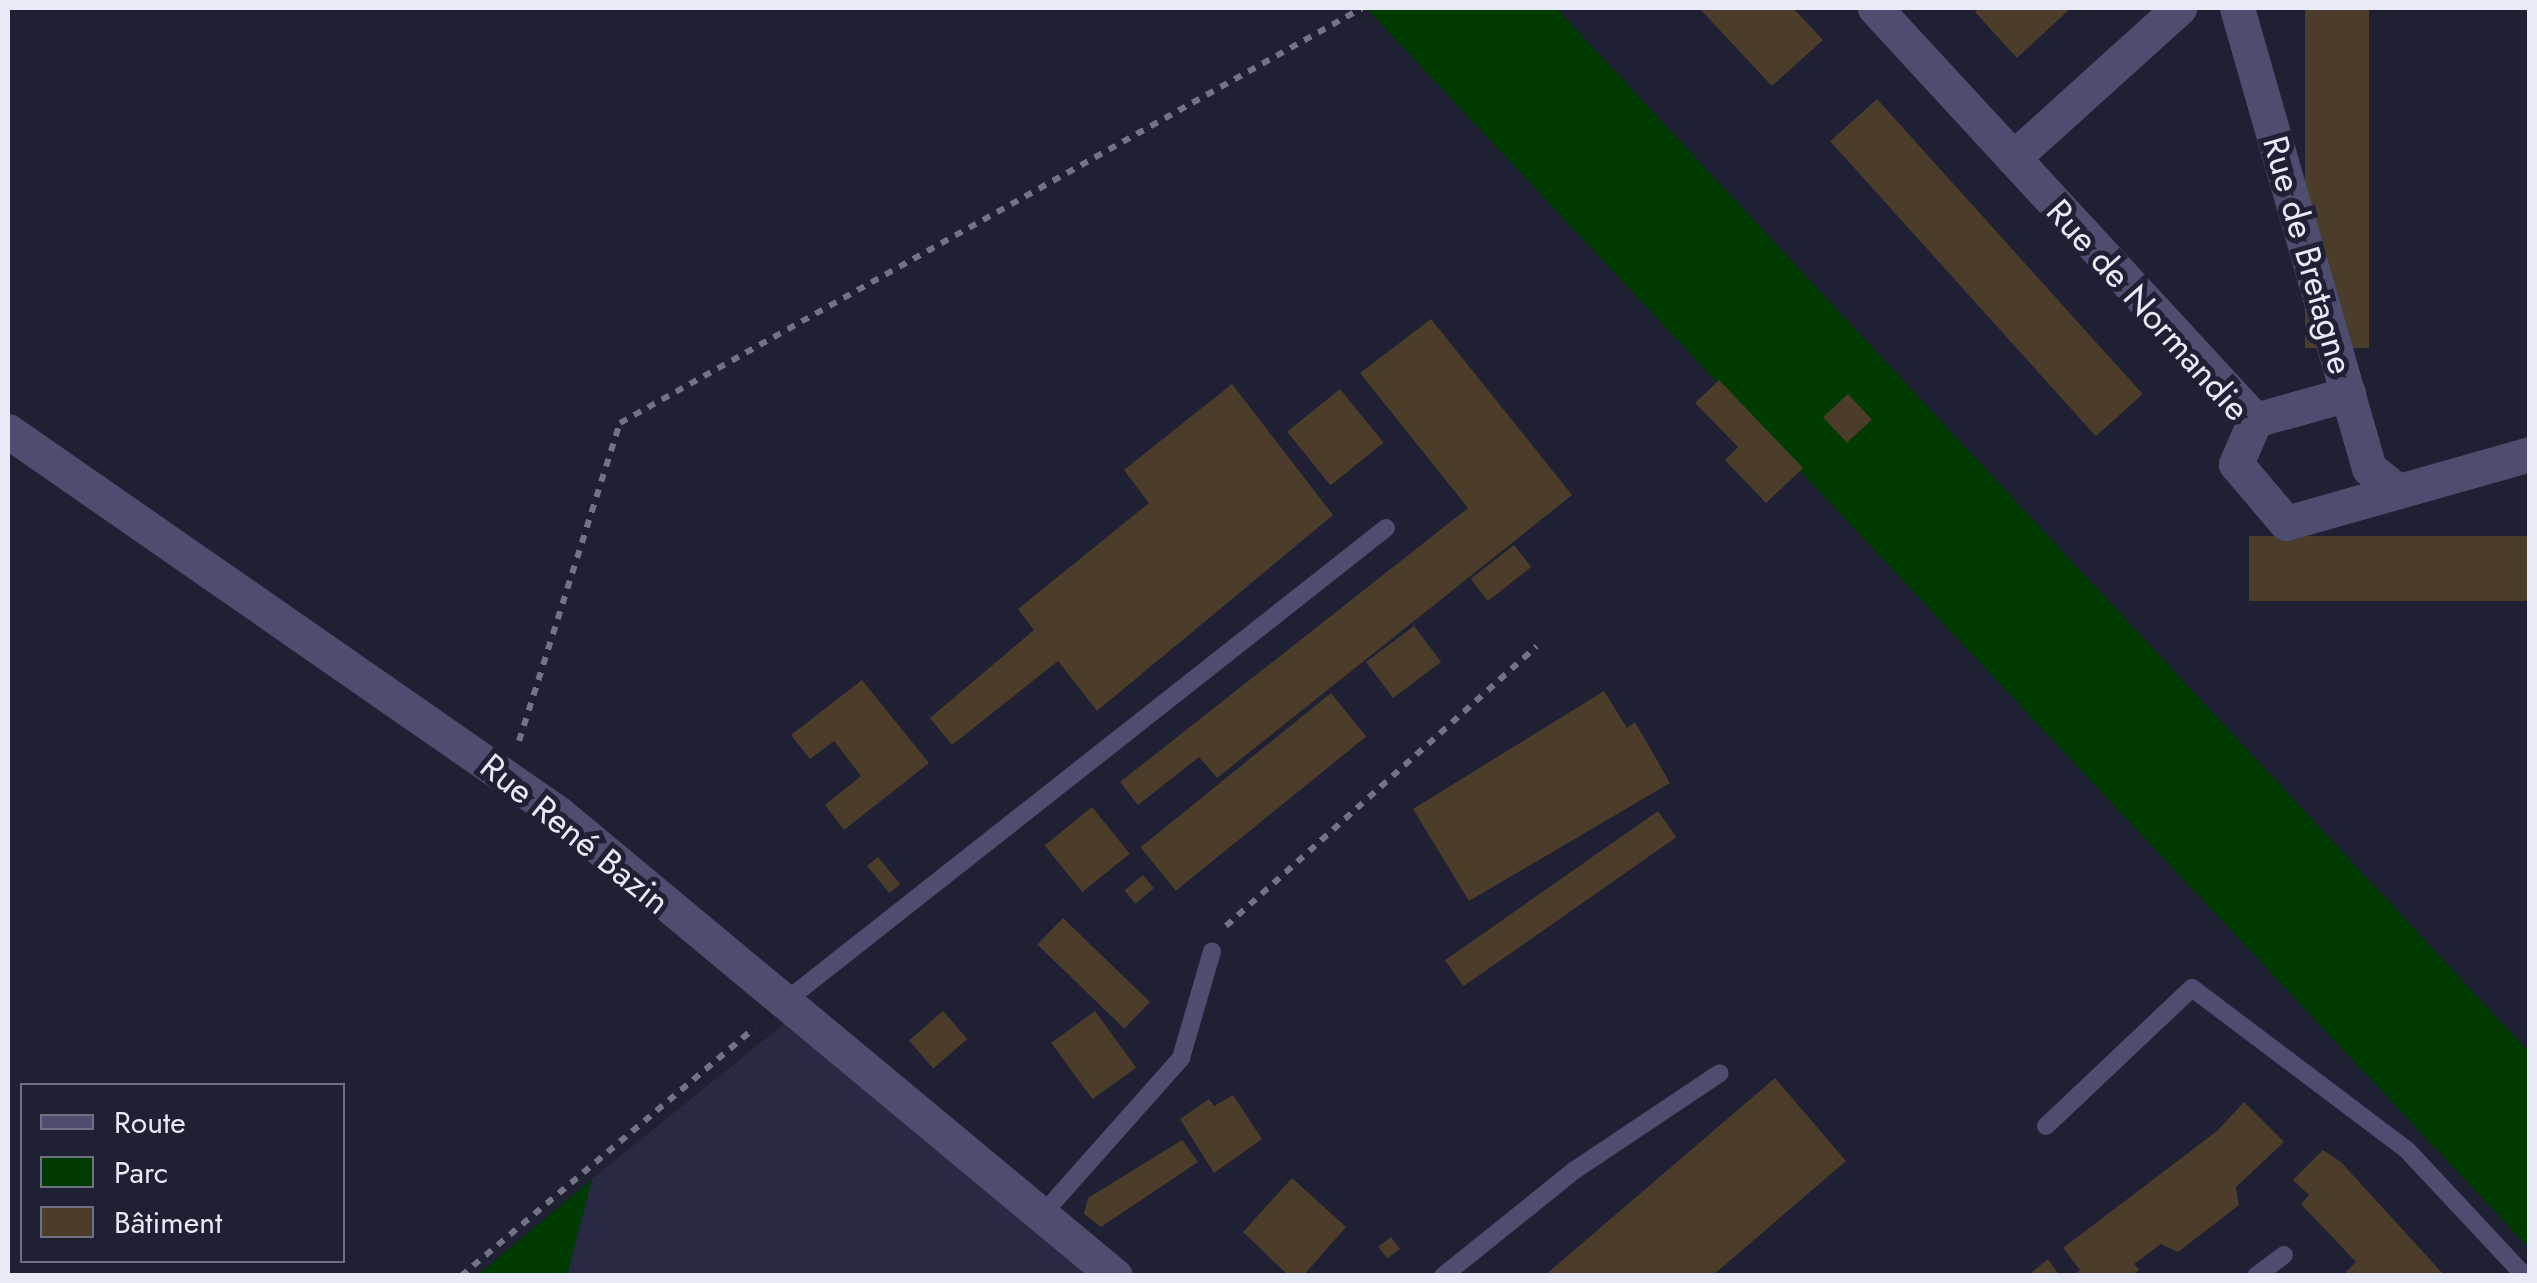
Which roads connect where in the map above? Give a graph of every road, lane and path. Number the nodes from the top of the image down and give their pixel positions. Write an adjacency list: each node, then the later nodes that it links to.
1 (1362, 8): 13 (path)
2 (1875, 8): 5 (street, Rue de Normandie)
3 (2180, 8): 5 (street)
4 (2237, 8): 6 (street, Rue de Bretagne)
5 (2013, 158): 7 (street, Rue de Normandie)
6 (2348, 394): 7 (street); 10 (street, Rue de Bretagne)
7 (2255, 420): 10 (street, Rue de Normandie)
8 (8, 431): 13 (street, Rue René Bazin)
9 (2530, 454): 10 (street, Rue de Normandie)
10 (2397, 491)
11 (1386, 528): 15 (lane)
12 (1537, 646): 14 (path)
13 (510, 778): 15 (street, Rue René Bazin)
14 (1212, 952): 18 (lane)
15 (782, 1004): 18 (street, Rue René Bazin); 20 (path)
16 (1720, 1073): 22 (lane)
17 (2046, 1126): 24 (lane)
18 (1040, 1218): 21 (street, Rue René Bazin)
19 (2284, 1255): 23 (lane)
20 (461, 1276)
21 (1115, 1276)
22 (1443, 1276)
23 (2256, 1276)
24 (2525, 1276)

